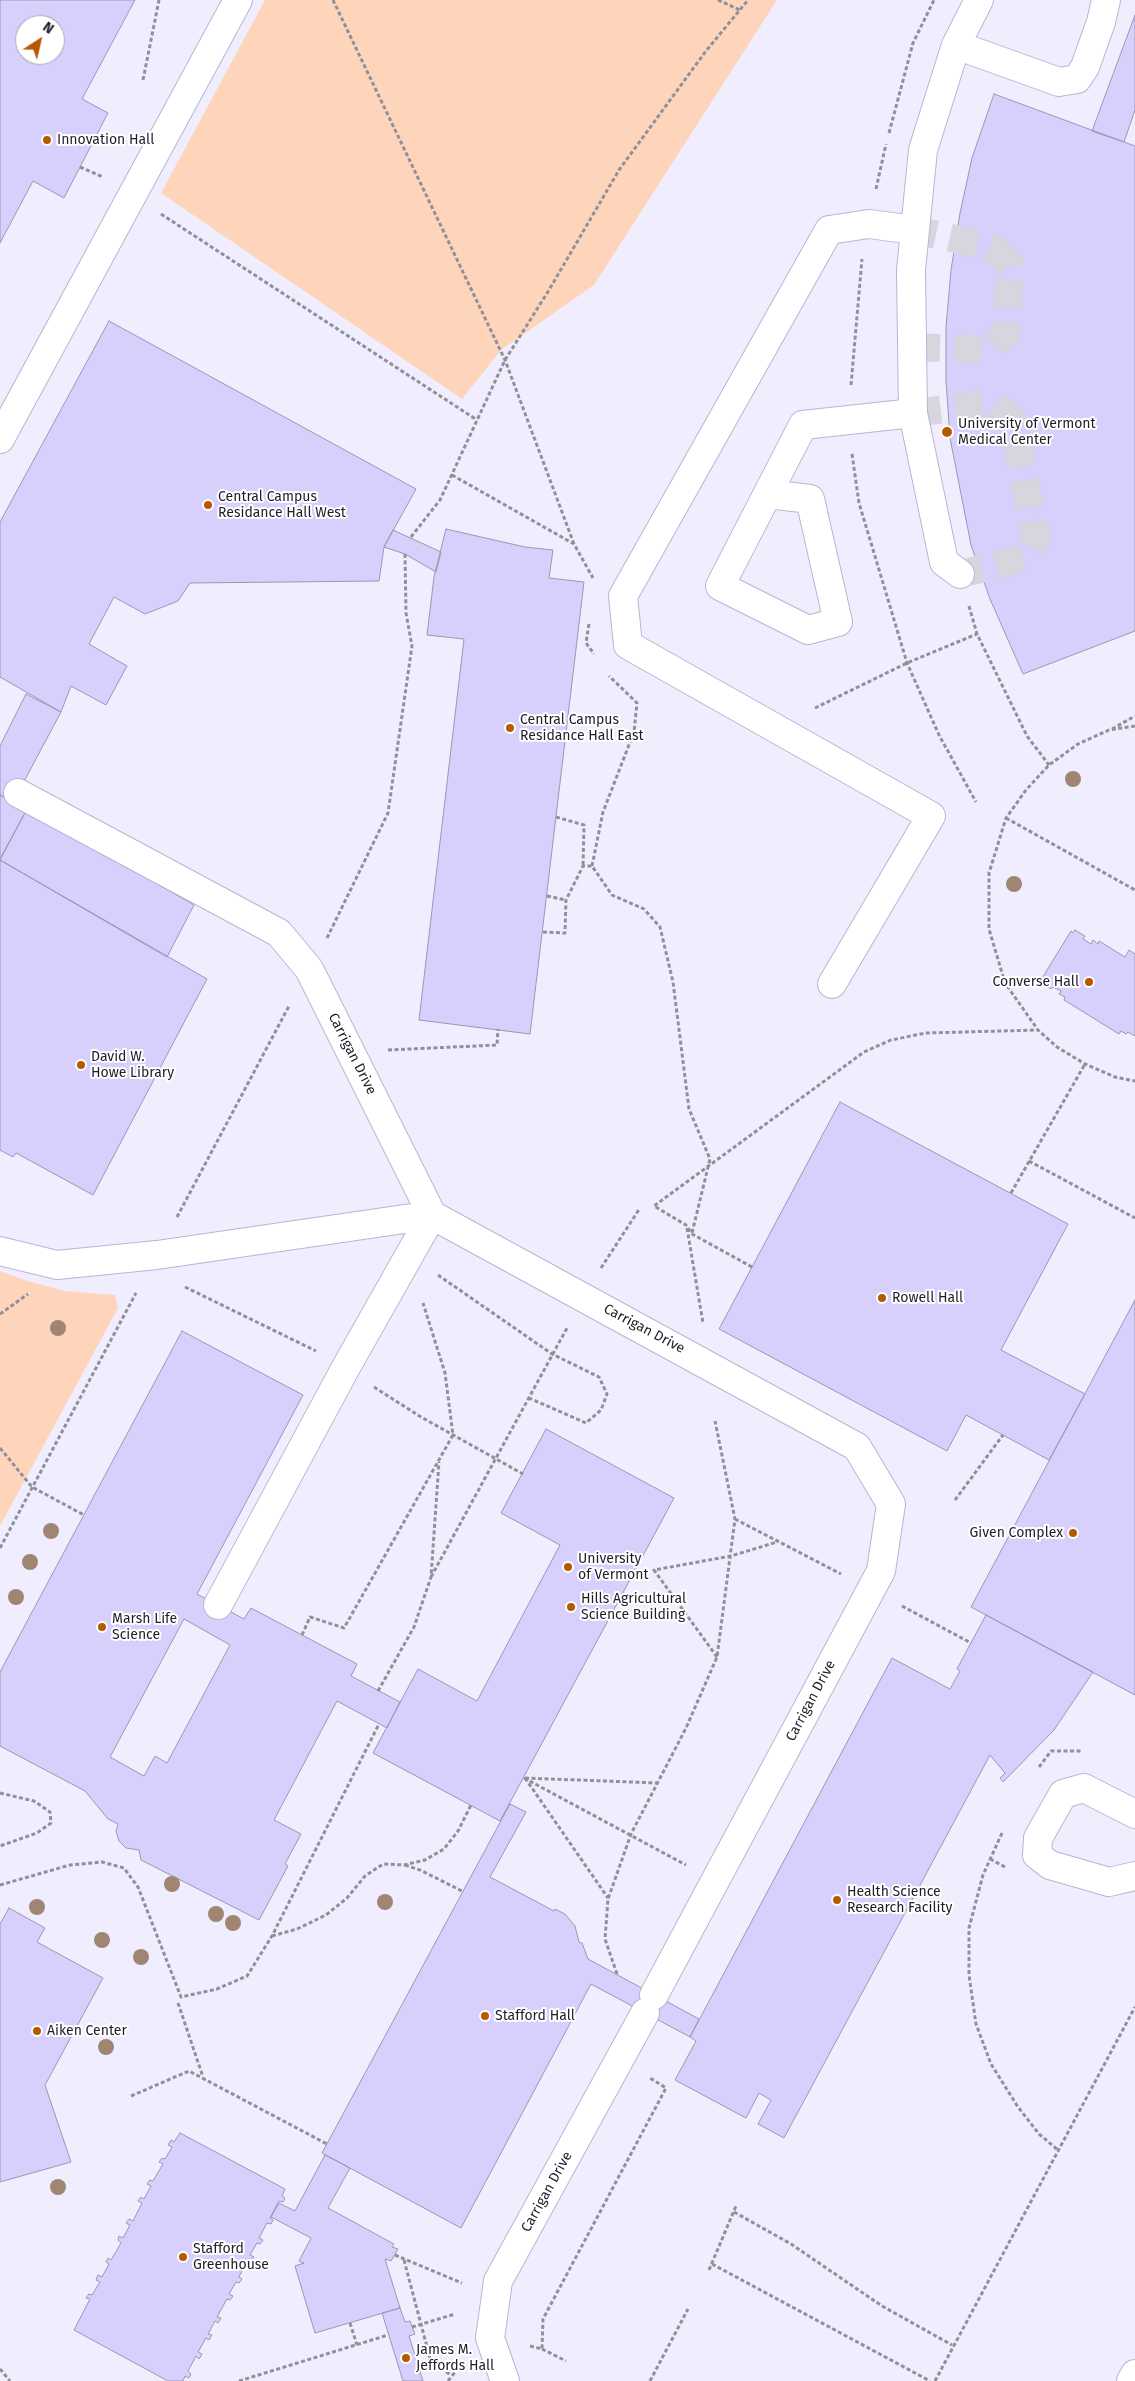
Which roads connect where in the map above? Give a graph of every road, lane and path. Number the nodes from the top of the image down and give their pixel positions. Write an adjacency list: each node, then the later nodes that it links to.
1 (159, 0): 10 (path)
2 (238, 0): 11 (street)
3 (333, 0): 13 (path)
4 (718, 0): 8 (path)
5 (748, 0): 8 (path)
6 (979, 0): 9 (street)
7 (1106, 0): 9 (street)
8 (740, 10): 13 (path)
9 (956, 45): 12 (street)
10 (143, 80)
11 (131, 194): 15 (path); 16 (street)
12 (914, 230): 14 (street); 43 (street)
13 (506, 360): 15 (path); 20 (path)
14 (913, 413): 18 (street); 22 (street)
15 (477, 420): 17 (path)
16 (0, 439)
17 (452, 475): 19 (path); 20 (path)
18 (768, 494): 18 (street)
19 (411, 537)
20 (574, 544): 23 (path)
21 (405, 554): 42 (path)
22 (960, 574): 25 (path)
23 (593, 587)
24 (590, 620): 26 (path)
25 (977, 634): 28 (path); 32 (path)
26 (596, 658)
27 (607, 673): 37 (path)
28 (815, 708)
29 (1135, 716): 31 (path)
30 (1135, 726): 31 (path)
31 (1110, 730): 32 (path)
32 (1050, 764): 35 (path)
33 (18, 793): 53 (street, Carrigan Drive)
34 (556, 817): 36 (path)
35 (1006, 818): 38 (path); 46 (path)
36 (582, 866): 37 (path); 40 (path)
37 (592, 866): 51 (path)
38 (1135, 890)
39 (547, 896): 40 (path)
40 (566, 900): 41 (path)
41 (543, 932)
42 (327, 939)
43 (832, 984)
44 (290, 1003): 58 (path)
45 (498, 1029): 47 (path)
46 (1038, 1030): 48 (path); 51 (path)
47 (384, 1050)
48 (1085, 1064): 49 (path); 50 (path)
49 (1135, 1081)
50 (1029, 1161): 52 (path); 54 (path)
51 (710, 1164): 55 (path); 56 (path)
52 (1011, 1193)
53 (432, 1214): 58 (street); 81 (street); 98 (street, Carrigan Drive)
54 (1135, 1218)
55 (686, 1225): 56 (path); 62 (path)
56 (692, 1234): 59 (path)
57 (0, 1251): 58 (street)
58 (154, 1260): 63 (path); 74 (path)
59 (752, 1267)
60 (431, 1282): 66 (path)
61 (421, 1296): 68 (path)
62 (704, 1328)
63 (320, 1353)
64 (544, 1369): 66 (path)
65 (371, 1385): 68 (path)
66 (529, 1398): 71 (path)
67 (715, 1420): 79 (path)
68 (453, 1435): 71 (path); 72 (path)
69 (1003, 1435): 75 (path)
70 (0, 1448): 74 (path)
71 (496, 1458): 73 (path); 80 (path)
72 (439, 1460): 80 (path); 82 (path)
73 (522, 1474)
74 (32, 1487): 76 (path); 78 (path)
75 (955, 1500)
76 (84, 1515)
77 (778, 1542): 79 (path)
78 (0, 1548)
79 (731, 1556): 83 (path); 83 (path)
80 (431, 1577): 84 (path)
81 (218, 1605)
82 (302, 1634)
83 (717, 1656): 89 (path)
84 (378, 1691)
85 (379, 1724): 102 (path)
86 (1087, 1755): 87 (path)
87 (1033, 1775)
88 (524, 1778): 89 (path); 94 (path); 101 (path)
89 (657, 1783): 94 (path)
90 (0, 1793): 95 (path)
91 (471, 1805): 96 (path)
92 (1135, 1814): 97 (street)
93 (1004, 1829): 110 (path)
94 (630, 1834): 98 (path); 101 (path)
95 (0, 1846)
96 (404, 1865): 100 (path); 102 (path)
97 (1135, 1876)
98 (715, 1881): 136 (street, Carrigan Drive)
99 (0, 1885): 102 (path)
100 (462, 1891)
101 (608, 1899): 103 (path)
102 (272, 1936)
103 (617, 1974)
104 (178, 2003): 107 (path)
105 (1135, 2007): 110 (path)
106 (646, 2075): 127 (path)
107 (203, 2078): 108 (path); 109 (path)
108 (130, 2096)
109 (327, 2144)
110 (1058, 2150): 126 (path)
111 (736, 2206): 112 (path)
112 (734, 2212): 115 (path); 126 (path)
113 (395, 2255): 114 (path)
114 (404, 2260): 117 (path); 121 (path)
115 (712, 2264): 116 (path); 138 (path)
116 (709, 2270)
117 (463, 2284)
118 (688, 2309): 137 (path)
119 (455, 2314): 121 (path)
120 (350, 2323): 124 (path)
121 (421, 2325): 122 (path); 132 (path)
122 (412, 2327)
123 (388, 2335): 124 (path)
124 (357, 2345): 134 (path)
125 (527, 2345): 127 (path)
126 (952, 2345): 139 (path)
127 (542, 2349): 128 (path)
128 (566, 2361)
129 (459, 2367): 132 (path)
130 (0, 2369): 133 (path)
131 (1135, 2374): 140 (street)
132 (451, 2376): 135 (path)
133 (10, 2381)
134 (239, 2381)
135 (448, 2381)
136 (505, 2381)
137 (650, 2381)
138 (930, 2381)
139 (934, 2381)
140 (1131, 2381)

